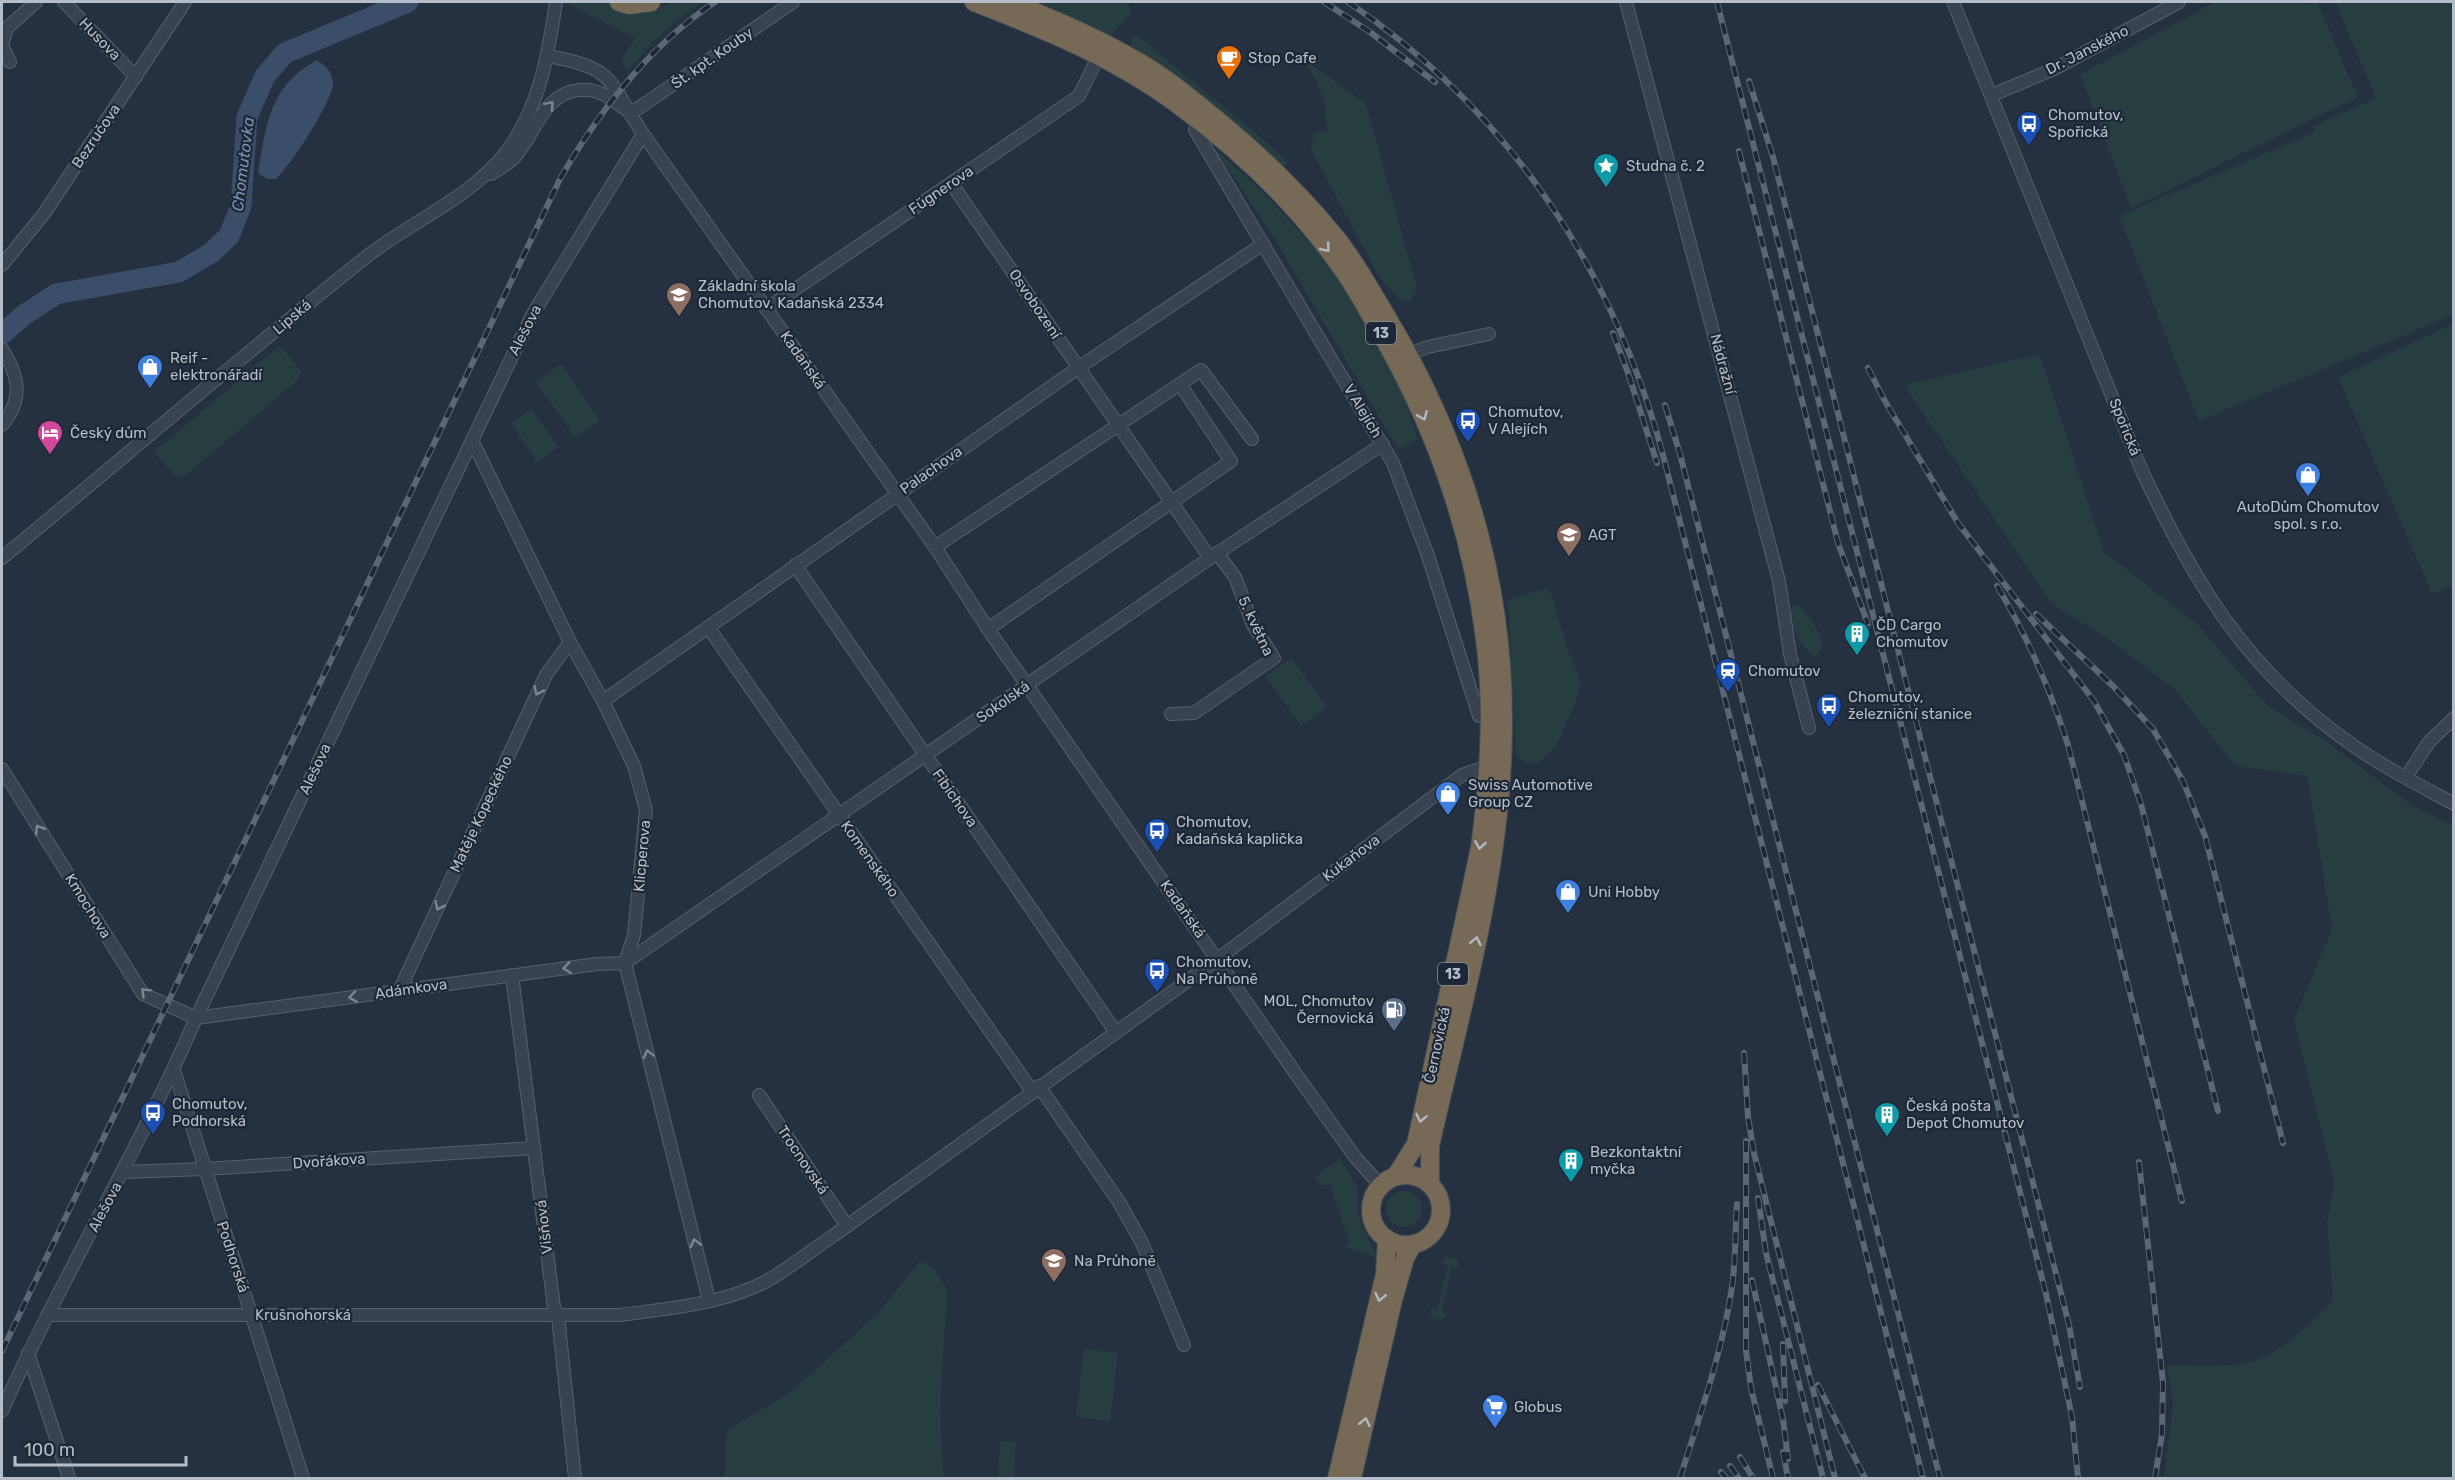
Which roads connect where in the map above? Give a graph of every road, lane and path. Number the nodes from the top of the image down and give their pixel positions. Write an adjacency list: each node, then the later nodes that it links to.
1 (36, 2): 16 (street)
2 (64, 2): 17 (street, Husova)
3 (185, 2): 17 (street, Bezručova)
4 (548, 2): 14 (street, Lipská)
5 (556, 2): 14 (street, Lipská)
6 (619, 2): 7 (highway)
7 (651, 2)
8 (793, 2): 19 (street, Št. kpt. Kouby)
9 (974, 2): 15 (highway, 13)
10 (1009, 2): 29 (highway, 13)
11 (1626, 2): 51 (street, Nádražní)
12 (1953, 2): 18 (street, Spořická)
13 (2179, 2): 18 (street, Dr. Janského)
14 (547, 56): 19 (street, Kadaňská); 23 (street, Lipská)
15 (1099, 56): 22 (street, Fügnerova); 29 (highway, 13, one-way to 29)
16 (10, 62)
17 (136, 77): 25 (street, Bezručova)
18 (1992, 95): 55 (street, Spořická)
19 (630, 114): 21 (street, Kadaňská); 23 (street, Kadaňská, one-way to 19)
20 (1195, 130): 24 (street, V Alejích)
21 (643, 134): 26 (street, Kadaňská); 35 (street, Alešova)
22 (951, 183): 26 (street, Fügnerova); 30 (street, Osvobození)
23 (467, 190): 41 (street, Lipská)
24 (1263, 244): 30 (street, Palachova); 36 (street, V Alejích)
25 (2, 265)
26 (766, 309): 37 (street, Kadaňská)
27 (1489, 334): 29 (street)
28 (2, 350): 32 (street)
29 (1403, 356): 53 (highway, 13)
30 (1078, 368): 33 (street, Osvobození); 37 (street, Palachova)
31 (1180, 384): 33 (street); 34 (street); 38 (street)
32 (2, 425)
33 (1118, 426): 38 (street, Osvobození); 39 (street)
34 (1252, 439)
35 (472, 440): 45 (street, Klicperova); 62 (street, Alešova)
36 (1383, 444): 40 (street, Sokolská); 49 (street, V Alejích)
37 (896, 494): 39 (street, Kadaňská); 42 (street, Palachova)
38 (1171, 504): 40 (street, Osvobození); 44 (street)
39 (934, 547): 44 (street, Kadaňská)
40 (1214, 556): 46 (street, Sokolská); 48 (street, 5. května)
41 (2, 558)
42 (795, 565): 43 (street, Palachova); 52 (street, Fibichova)
43 (708, 627): 47 (street, Palachova); 57 (street, Komenského)
44 (988, 629): 46 (street, Kadaňská)
45 (570, 642): 47 (street, Klicperova); 61 (street, Matěje Kopeckého, one-way to 61)
46 (1028, 685): 52 (street, Sokolská); 58 (street, Kadaňská)
47 (603, 701): 59 (street, Klicperova)
48 (1171, 714)
49 (1479, 716)
50 (2454, 718): 55 (street)
51 (1809, 728)
52 (926, 756): 57 (street, Sokolská); 63 (street, Fibichova)
53 (1495, 768): 58 (street, Kukaňova); 70 (highway, Černovická / 13, one-way to 70); 71 (highway, Černovická / 13, one-way to 53)
54 (2, 769): 62 (street, Kmochova, one-way to 54)
55 (2406, 777): 56 (street, Spořická)
56 (2454, 804)
57 (839, 814): 59 (street, Sokolská); 65 (street, Komenského)
58 (1218, 959): 63 (street); 70 (street, Kadaňská)
59 (625, 963): 60 (street, Adámkova, one-way to 60); 75 (street, one-way to 59)
60 (512, 975): 61 (street, Adámkova); 67 (street, Višňová)
61 (399, 991): 62 (street, Adámkova, one-way to 62)
62 (196, 1018): 64 (street, Alešova)
63 (1115, 1031): 65 (street)
64 (174, 1070): 68 (street, Podhorská); 69 (street, Alešova)
65 (1036, 1088): 72 (street); 79 (street)
66 (759, 1095): 72 (street, Trocnovská)
67 (534, 1148): 68 (street, Dvořákova); 78 (street, Višňová)
68 (204, 1169): 69 (street, Dvořákova); 77 (street, Podhorská)
69 (124, 1172): 76 (street, Alešova)
70 (1389, 1181): 71 (highway); 73 (highway, Černovická / 13)
71 (1430, 1183): 74 (highway, Černovická / 13)
72 (847, 1226): 75 (street)
73 (1387, 1239): 74 (highway); 85 (highway, one-way to 85)
74 (1412, 1245): 86 (highway, one-way to 74)
75 (709, 1300): 78 (street)
76 (47, 1315): 77 (street, Krušnohorská); 80 (street, Alešova)
77 (252, 1315): 78 (street, Krušnohorská); 83 (street, Podhorská)
78 (558, 1316): 84 (street, Višňová)
79 (1184, 1345)
80 (28, 1353): 81 (street, Alešova); 82 (street)
81 (2, 1412)
82 (69, 1479)
83 (303, 1479)
84 (575, 1479)
85 (1337, 1479)
86 (1352, 1479)

